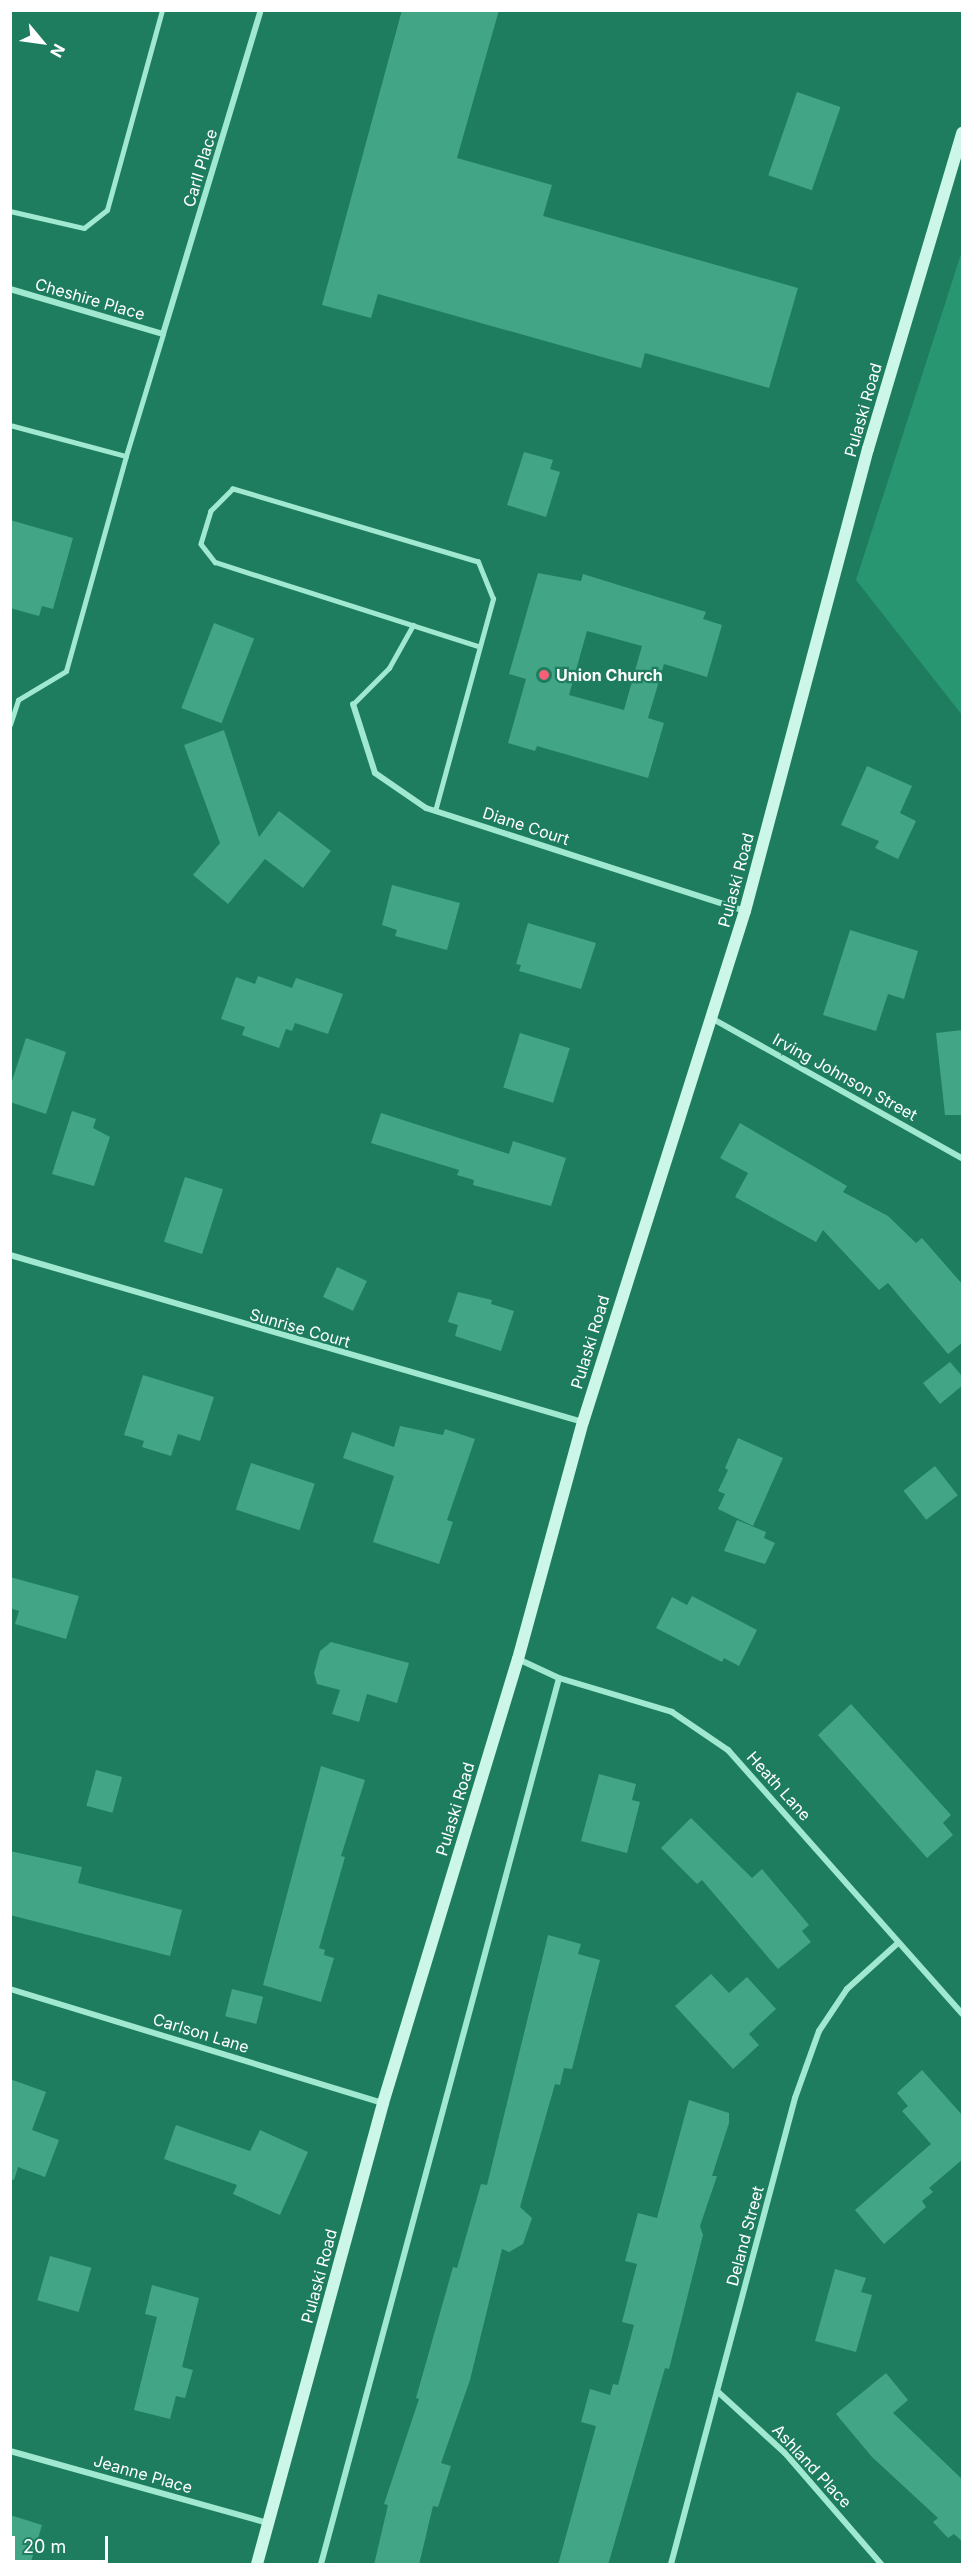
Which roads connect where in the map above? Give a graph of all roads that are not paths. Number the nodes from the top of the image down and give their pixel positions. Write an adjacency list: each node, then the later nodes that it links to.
1 (162, 10): 4 (lane)
2 (261, 10): 6 (street, Carll Place)
3 (963, 133): 14 (main road, Pulaski Road)
4 (10, 211)
5 (10, 289): 6 (street, Cheshire Place)
6 (163, 334): 8 (lane)
7 (10, 425): 8 (lane)
8 (126, 456): 12 (lane)
9 (412, 625): 10 (lane); 10 (lane); 11 (lane)
10 (478, 646): 13 (lane)
11 (353, 704): 13 (street, Diane Court)
12 (10, 725)
13 (435, 811): 14 (street, Diane Court)
14 (745, 911): 15 (main road, Pulaski Road)
15 (713, 1019): 16 (street, Irving Johnson Street); 18 (main road, Pulaski Road)
16 (963, 1158)
17 (10, 1255): 18 (street, Sunrise Court)
18 (583, 1422): 19 (main road, Pulaski Road)
19 (518, 1659): 20 (street, Heath Lane); 24 (main road, Pulaski Road)
20 (559, 1678): 21 (street, Heath Lane); 29 (street)
21 (898, 1942): 23 (street, Heath Lane); 25 (street, Deland Street)
22 (10, 1989): 24 (street, Carlson Lane)
23 (963, 2013)
24 (383, 2103): 27 (main road, Pulaski Road)
25 (717, 2391): 30 (street, Deland Street); 31 (street, Ashland Place)
26 (10, 2451): 27 (street, Jeanne Place)
27 (268, 2523): 28 (main road, Pulaski Road)
28 (257, 2565)
29 (321, 2565)
30 (671, 2565)
31 (881, 2565)

